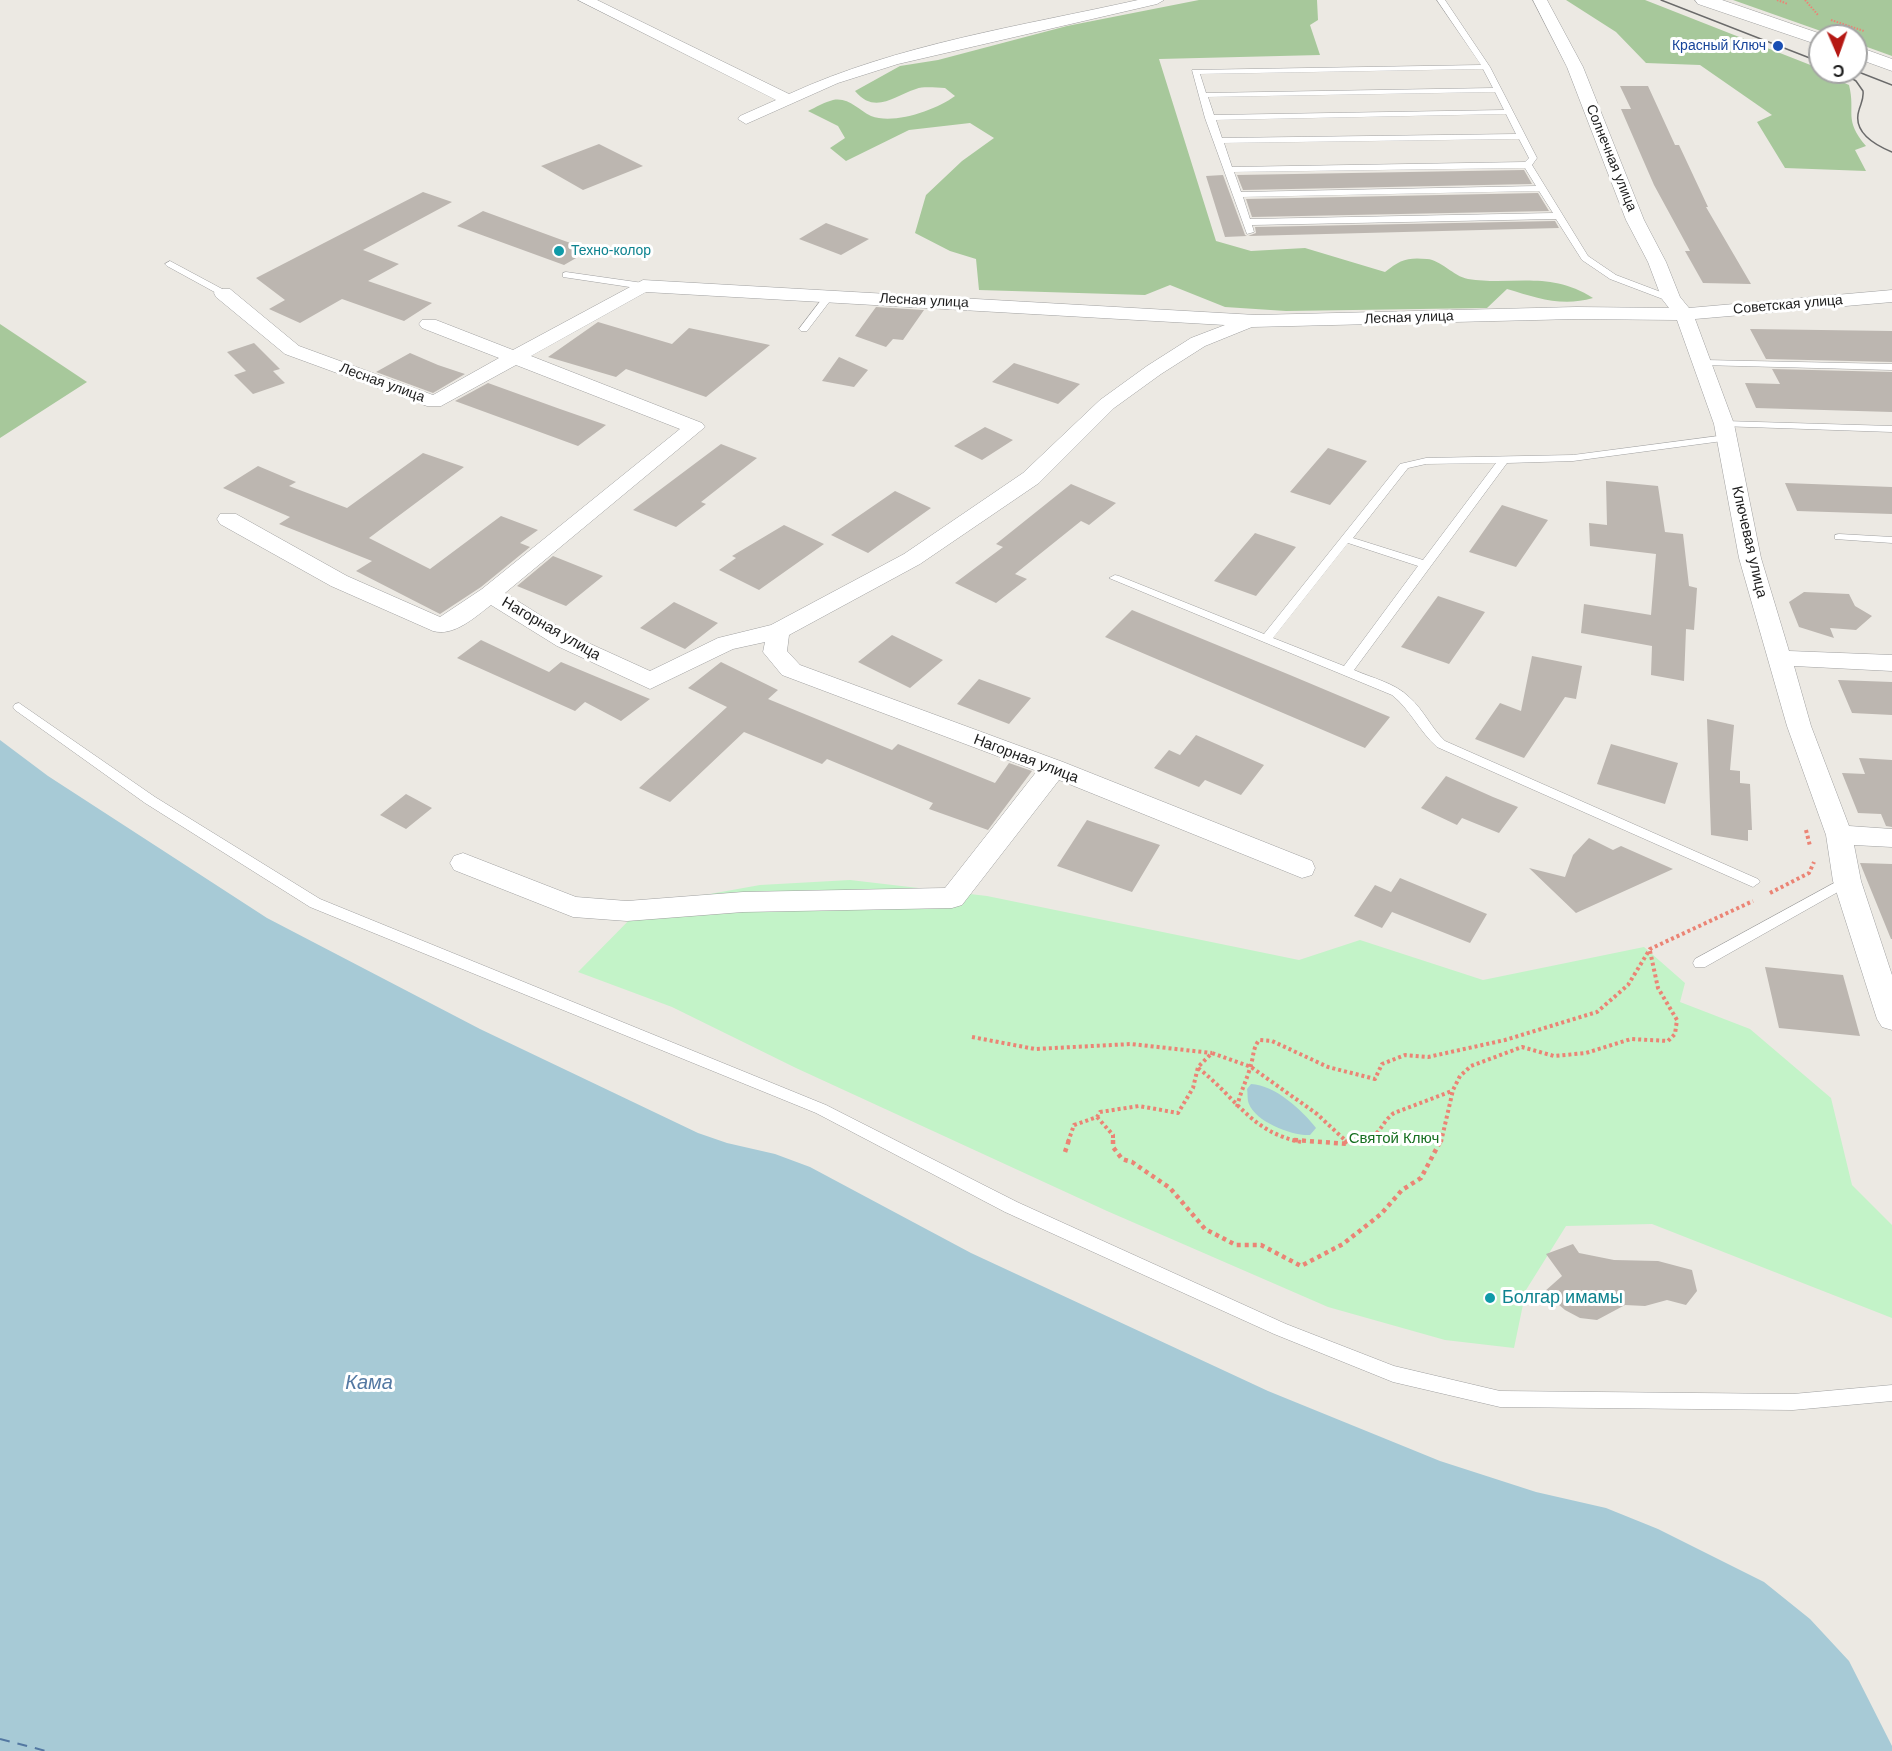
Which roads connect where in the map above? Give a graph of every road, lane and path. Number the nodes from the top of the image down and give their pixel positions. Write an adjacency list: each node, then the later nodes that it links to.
1 (585, 0): 14 (street)
2 (1157, 0): 14 (street)
3 (1441, 0): 11 (lane)
4 (1539, 0): 31 (street, Солнечная улица)
5 (1704, 0): 8 (street)
6 (1805, 0): 7 (path)
7 (1818, 15)
8 (1808, 35)
9 (1868, 56): 10 (street)
10 (1892, 65)
11 (1486, 67): 12 (lane); 13 (lane)
12 (1497, 90): 13 (lane); 15 (lane)
13 (1202, 95): 16 (lane)
14 (787, 99): 17 (street)
15 (1509, 112): 16 (lane); 18 (lane)
16 (1209, 118): 19 (lane)
17 (746, 119)
18 (1521, 136): 19 (lane); 20 (lane)
19 (1218, 141): 21 (lane)
20 (1528, 165): 21 (lane); 22 (lane)
21 (1229, 170): 23 (lane)
22 (1541, 188): 23 (lane); 24 (lane)
23 (1238, 195): 24 (lane)
24 (1558, 216): 31 (lane)
25 (170, 264): 28 (lane)
26 (566, 275): 27 (lane)
27 (642, 285): 30 (street, Лесная улица); 35 (street, Лесная улица)
28 (223, 293): 35 (street, Лесная улица)
29 (1892, 296): 31 (street, Советская улица)
30 (828, 297): 32 (street, Лесная улица); 34 (lane)
31 (1678, 306): 32 (street, Лесная улица); 36 (street, Солнечная улица)
32 (1256, 321): 48 (street, Нагорная улица)
33 (429, 324): 35 (street)
34 (804, 329)
35 (514, 356): 47 (street)
36 (1704, 363): 37 (lane); 39 (street, Ключевая улица)
37 (1892, 367)
38 (1892, 429): 39 (lane)
39 (1725, 431): 40 (lane); 50 (street, Ключевая улица)
40 (1503, 460): 43 (lane); 45 (lane)
41 (228, 519): 47 (street)
42 (1839, 537): 44 (lane)
43 (1346, 538): 45 (lane); 49 (lane)
44 (1892, 540)
45 (1425, 565): 52 (lane)
46 (1115, 578): 49 (lane)
47 (490, 594): 48 (street, Нагорная улица)
48 (778, 631): 54 (street, Нагорная улица)
49 (1266, 639): 52 (lane)
50 (1781, 658): 51 (street); 55 (street, Ключевая улица)
51 (1892, 663)
52 (1346, 672): 60 (lane)
53 (19, 707): 72 (lane)
54 (1054, 768): 57 (street); 58 (street, Нагорная улица)
55 (1839, 836): 56 (street); 59 (street, Ключевая улица)
56 (1892, 838)
57 (463, 863)
58 (1302, 868)
59 (1847, 881): 61 (lane); 62 (street, Ключевая улица)
60 (1753, 882)
61 (1700, 963)
62 (1892, 1019)
63 (972, 1037): 64 (path)
64 (1212, 1053): 65 (path); 66 (path)
65 (1198, 1067): 68 (path); 69 (path)
66 (1251, 1067): 67 (path); 68 (path); 70 (path)
67 (1453, 1090): 69 (path); 70 (path)
68 (1237, 1107): 70 (path)
69 (1097, 1117): 71 (path)
70 (1349, 1144)
71 (1065, 1152)
72 (1892, 1393)

